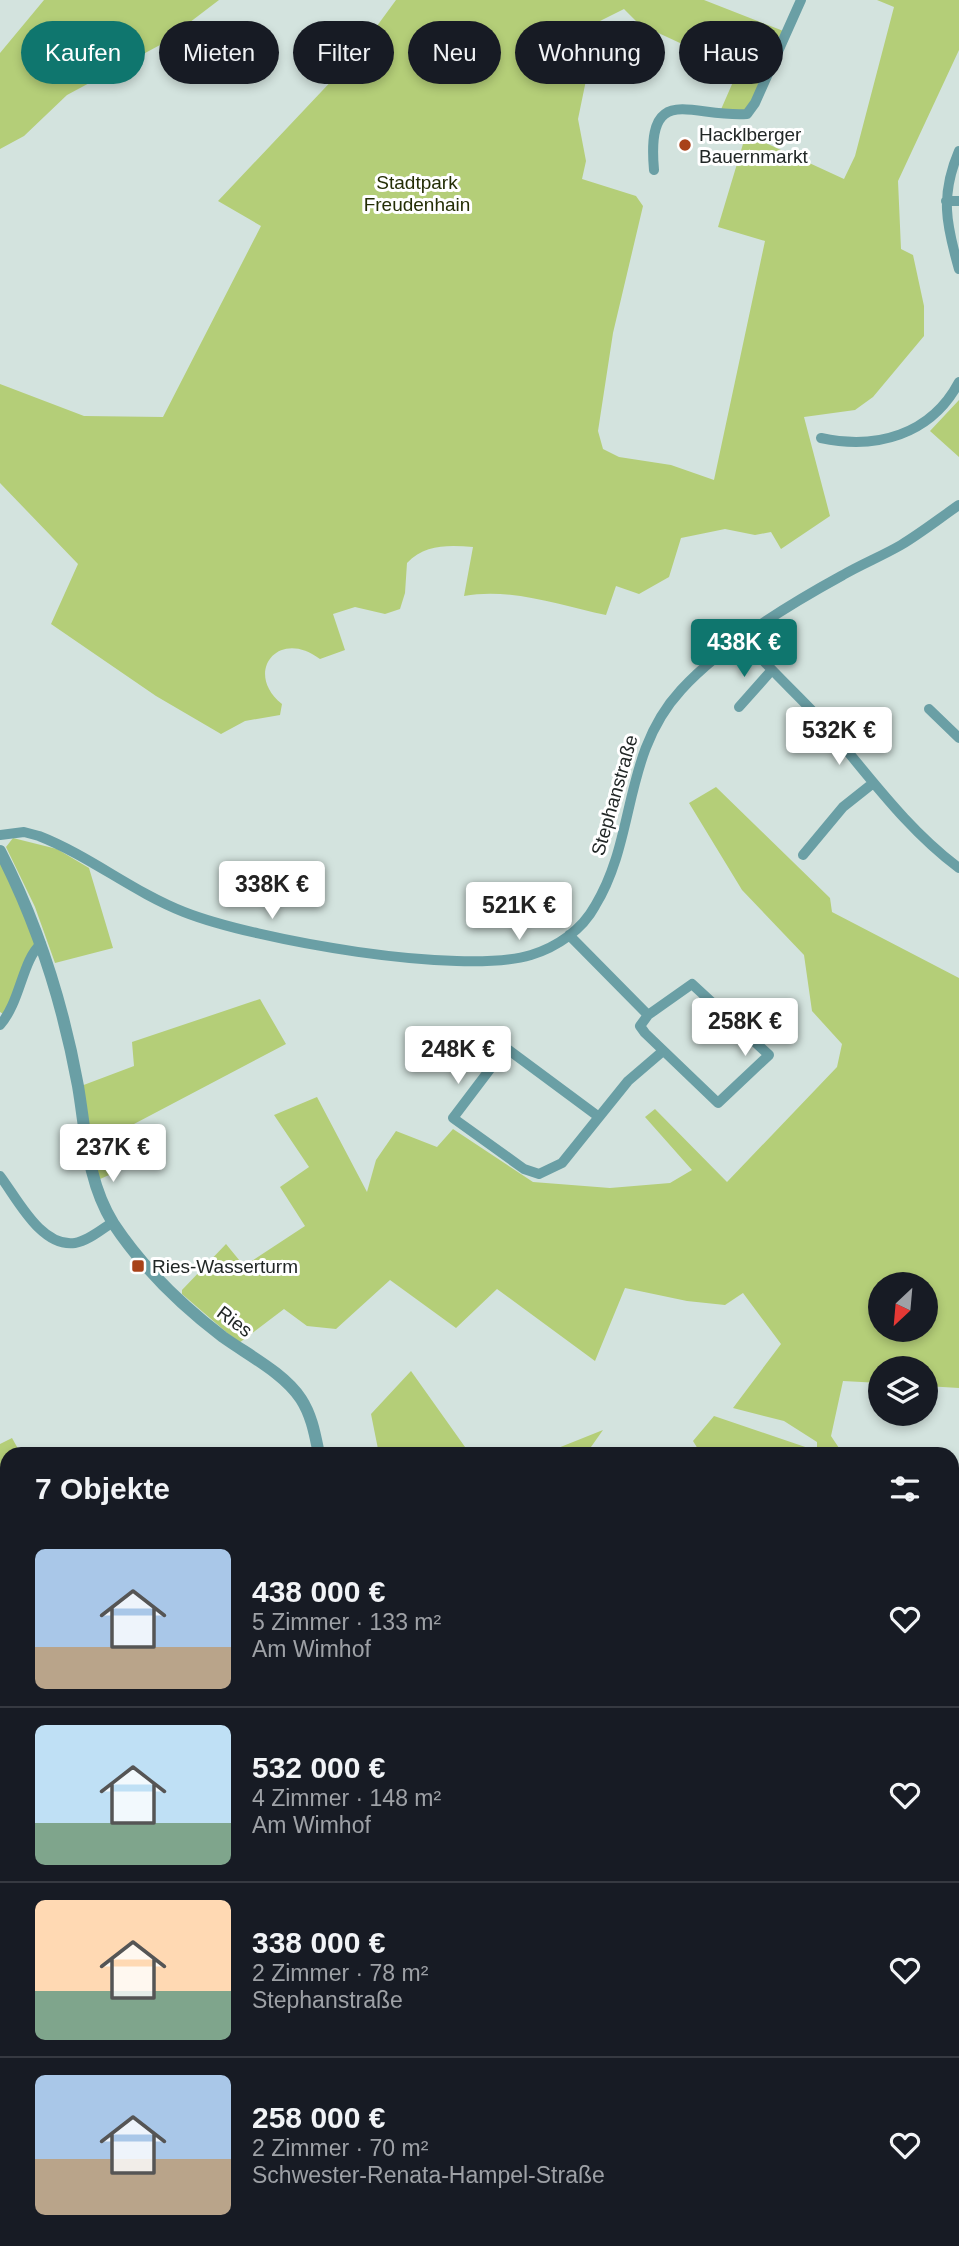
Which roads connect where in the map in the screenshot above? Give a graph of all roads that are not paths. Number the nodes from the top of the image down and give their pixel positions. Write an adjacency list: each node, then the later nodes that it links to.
1 (801, 0): 3 (street)
2 (959, 151): 4 (street)
3 (654, 170)
4 (946, 201): 5 (street); 6 (street)
5 (959, 201)
6 (959, 269)
7 (959, 382): 8 (street)
8 (821, 438)
9 (959, 505): 11 (street, Stephanstraße)
10 (706, 627): 12 (street)
11 (744, 639): 12 (street, Stephanstraße); 13 (street)
12 (729, 650): 22 (street, Stephanstraße)
13 (771, 671): 14 (street); 17 (street)
14 (740, 707)
15 (929, 709): 16 (street)
16 (959, 738)
17 (872, 784): 20 (street); 21 (street)
18 (0, 835): 22 (street, Stephanstraße)
19 (0, 851): 23 (street, Ries)
20 (803, 855)
21 (959, 868)
22 (569, 935): 24 (street)
23 (41, 944): 25 (street); 29 (street, Ries)
24 (648, 1014): 26 (street); 26 (street)
25 (0, 1025)
26 (663, 1051): 27 (street)
27 (599, 1117): 27 (street)
28 (0, 1176): 29 (street)
29 (113, 1222): 30 (street, Ries)
30 (317, 1447)

